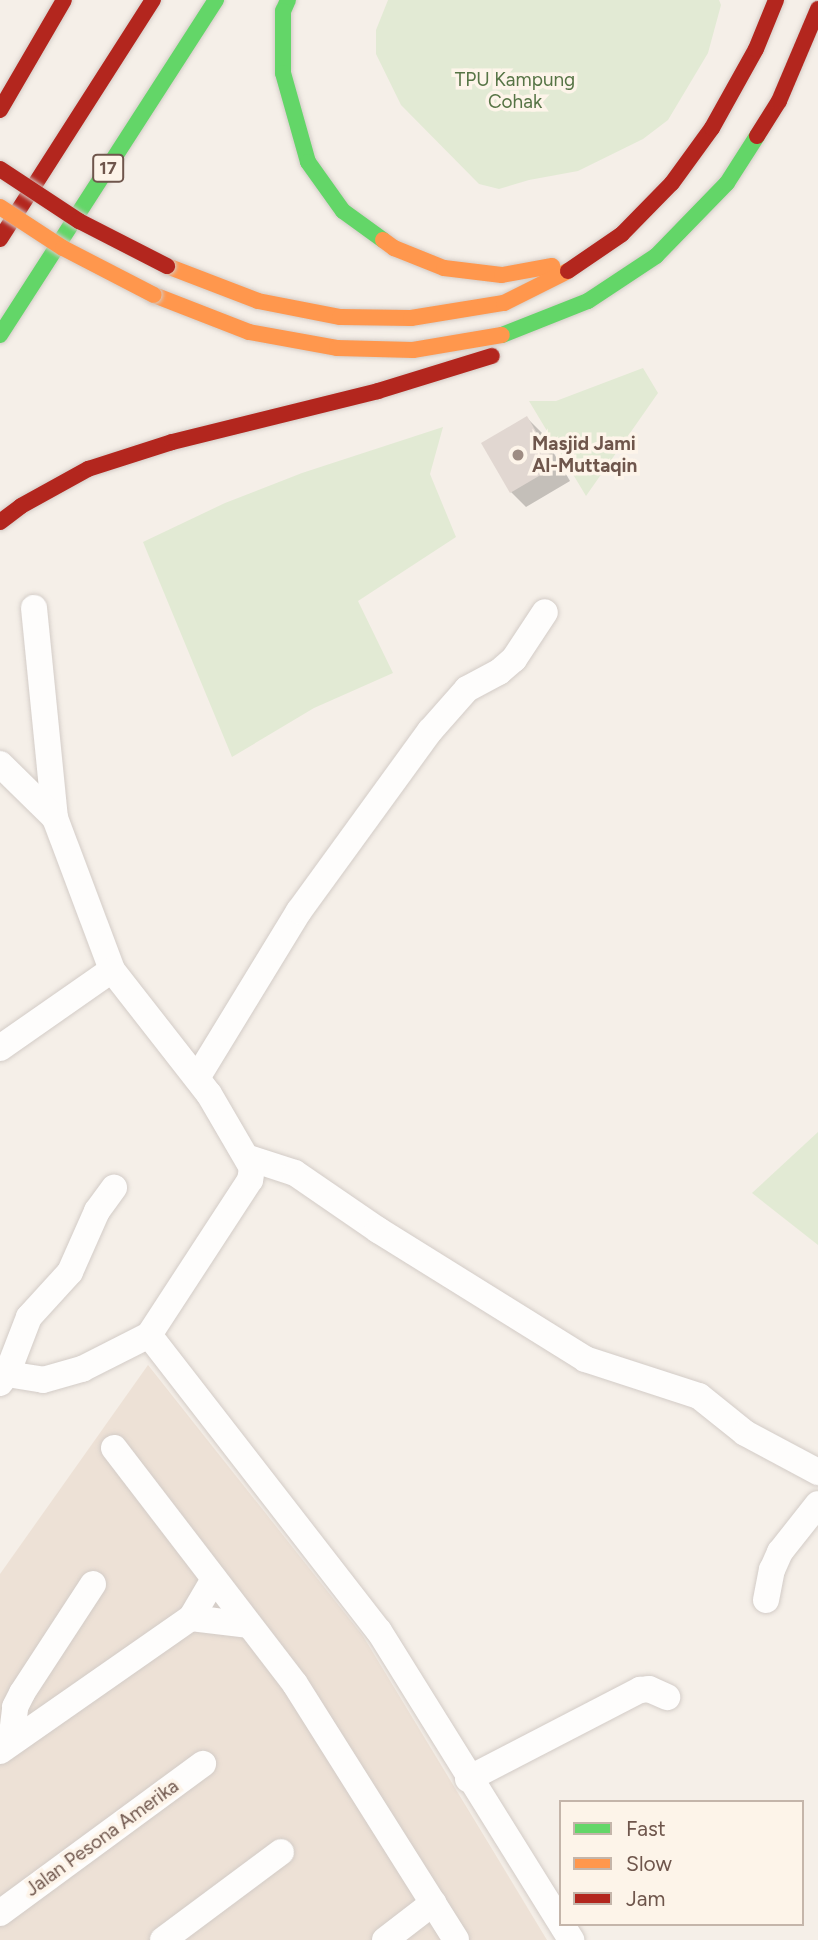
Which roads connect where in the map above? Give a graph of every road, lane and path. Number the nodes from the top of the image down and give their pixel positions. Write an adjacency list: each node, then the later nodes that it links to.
1 (64, 0): 7 (highway)
2 (153, 0): 11 (highway)
3 (216, 0): 13 (highway, 17)
4 (288, 0): 10 (highway)
5 (776, 0): 10 (highway)
6 (818, 9): 12 (highway)
7 (0, 110)
8 (0, 169): 10 (highway, bridge)
9 (0, 207): 12 (highway, bridge)
10 (622, 234)
11 (0, 239)
12 (588, 301): 14 (highway)
13 (0, 335)
14 (0, 522)
15 (34, 608): 18 (street)
16 (545, 612): 21 (street)
17 (0, 764): 18 (street)
18 (55, 818): 19 (street)
19 (112, 970): 20 (street); 21 (street)
20 (0, 1048)
21 (197, 1078): 22 (street)
22 (248, 1158): 24 (street); 27 (street)
23 (114, 1188): 25 (street)
24 (149, 1335): 25 (street); 37 (street)
25 (3, 1379)
26 (114, 1448): 29 (street)
27 (818, 1472)
28 (818, 1504): 31 (street)
29 (214, 1579): 32 (street); 33 (street)
30 (93, 1584): 35 (street)
31 (766, 1600)
32 (191, 1618): 33 (street); 35 (street)
33 (248, 1625): 39 (street)
34 (667, 1697): 37 (street)
35 (6, 1746)
36 (203, 1765): 40 (street, Jalan Pesona Amerika)
37 (468, 1779): 41 (street)
38 (281, 1852): 42 (street)
39 (433, 1903): 43 (street); 44 (street)
40 (0, 1913)
41 (559, 1921)
42 (163, 1940)
43 (385, 1940)
44 (456, 1940)

